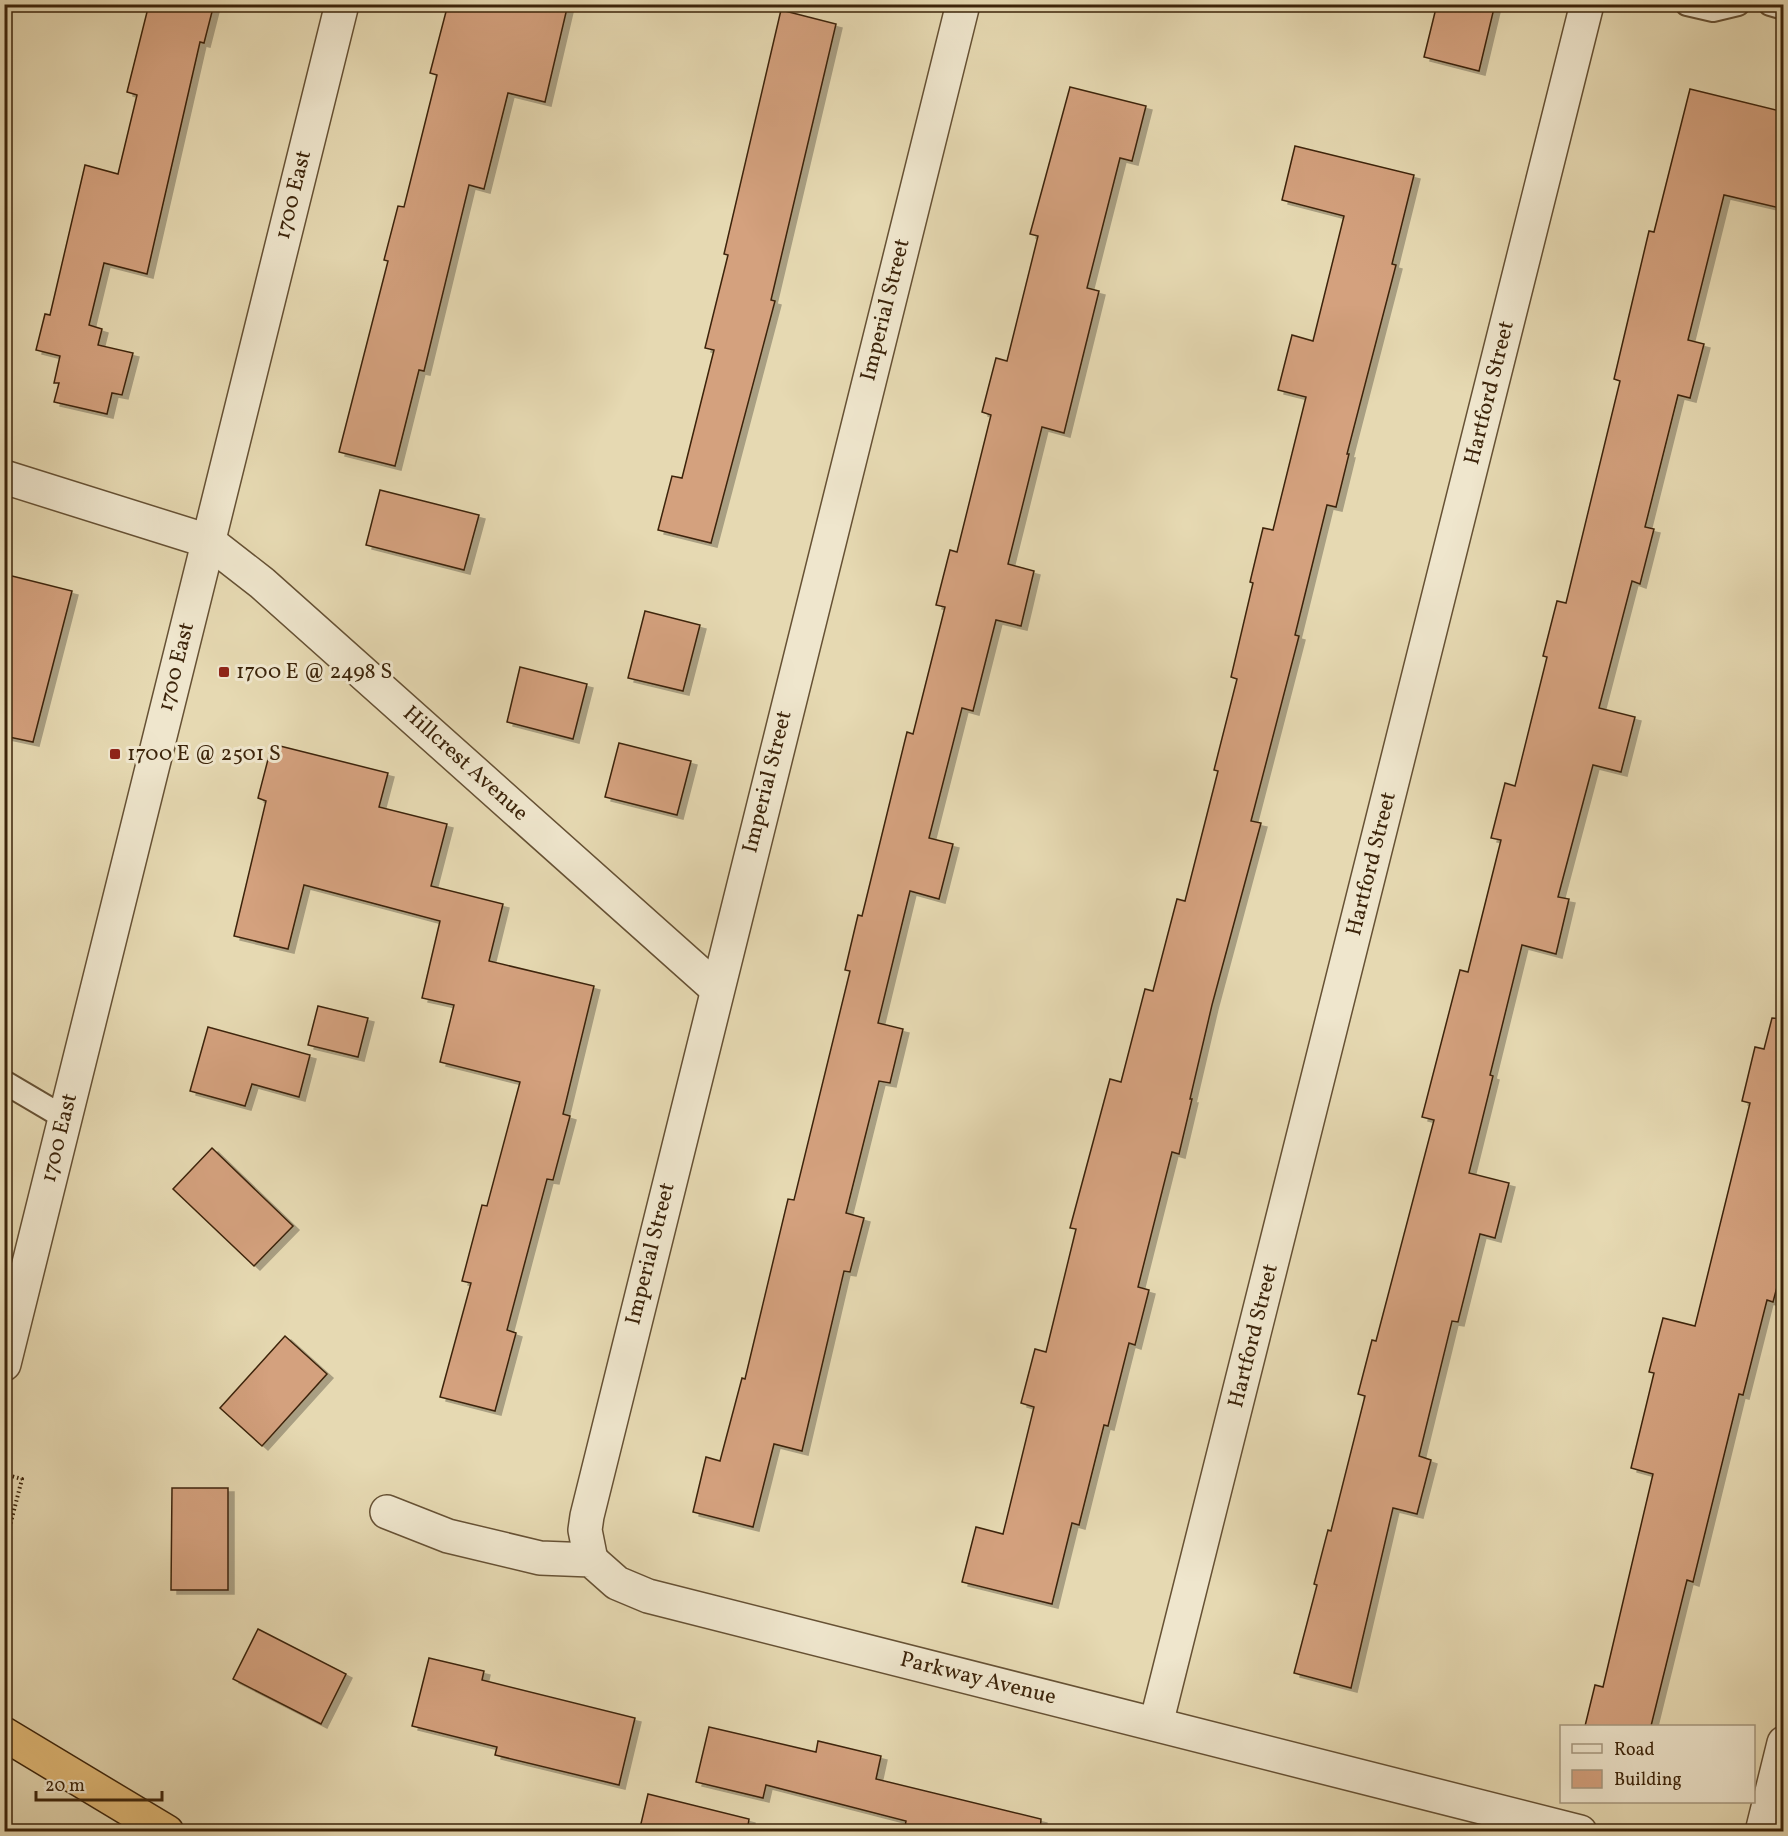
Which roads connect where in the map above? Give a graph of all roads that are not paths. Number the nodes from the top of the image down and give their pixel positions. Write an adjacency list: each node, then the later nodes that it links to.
1 (342, 4): 9 (street, 1700 East)
2 (963, 4): 10 (street, Imperial Street)
3 (1587, 4): 16 (street, Hartford Street)
4 (1687, 4): 5 (lane)
5 (1738, 4)
6 (1770, 4): 7 (lane)
7 (1784, 8)
8 (4, 477): 9 (street, Hillcrest Avenue)
9 (208, 541): 10 (street, Hillcrest Avenue); 12 (street, 1700 East)
10 (717, 989): 15 (street, Imperial Street)
11 (4, 1082): 12 (lane)
12 (65, 1118): 13 (street, 1700 East)
13 (4, 1364)
14 (387, 1512): 15 (street)
15 (591, 1560): 16 (street, Parkway Avenue)
16 (1156, 1724): 20 (street, Parkway Avenue)
17 (4, 1734): 19 (highway)
18 (1784, 1743): 21 (street)
19 (167, 1832)
20 (1580, 1832)
21 (1762, 1832)

